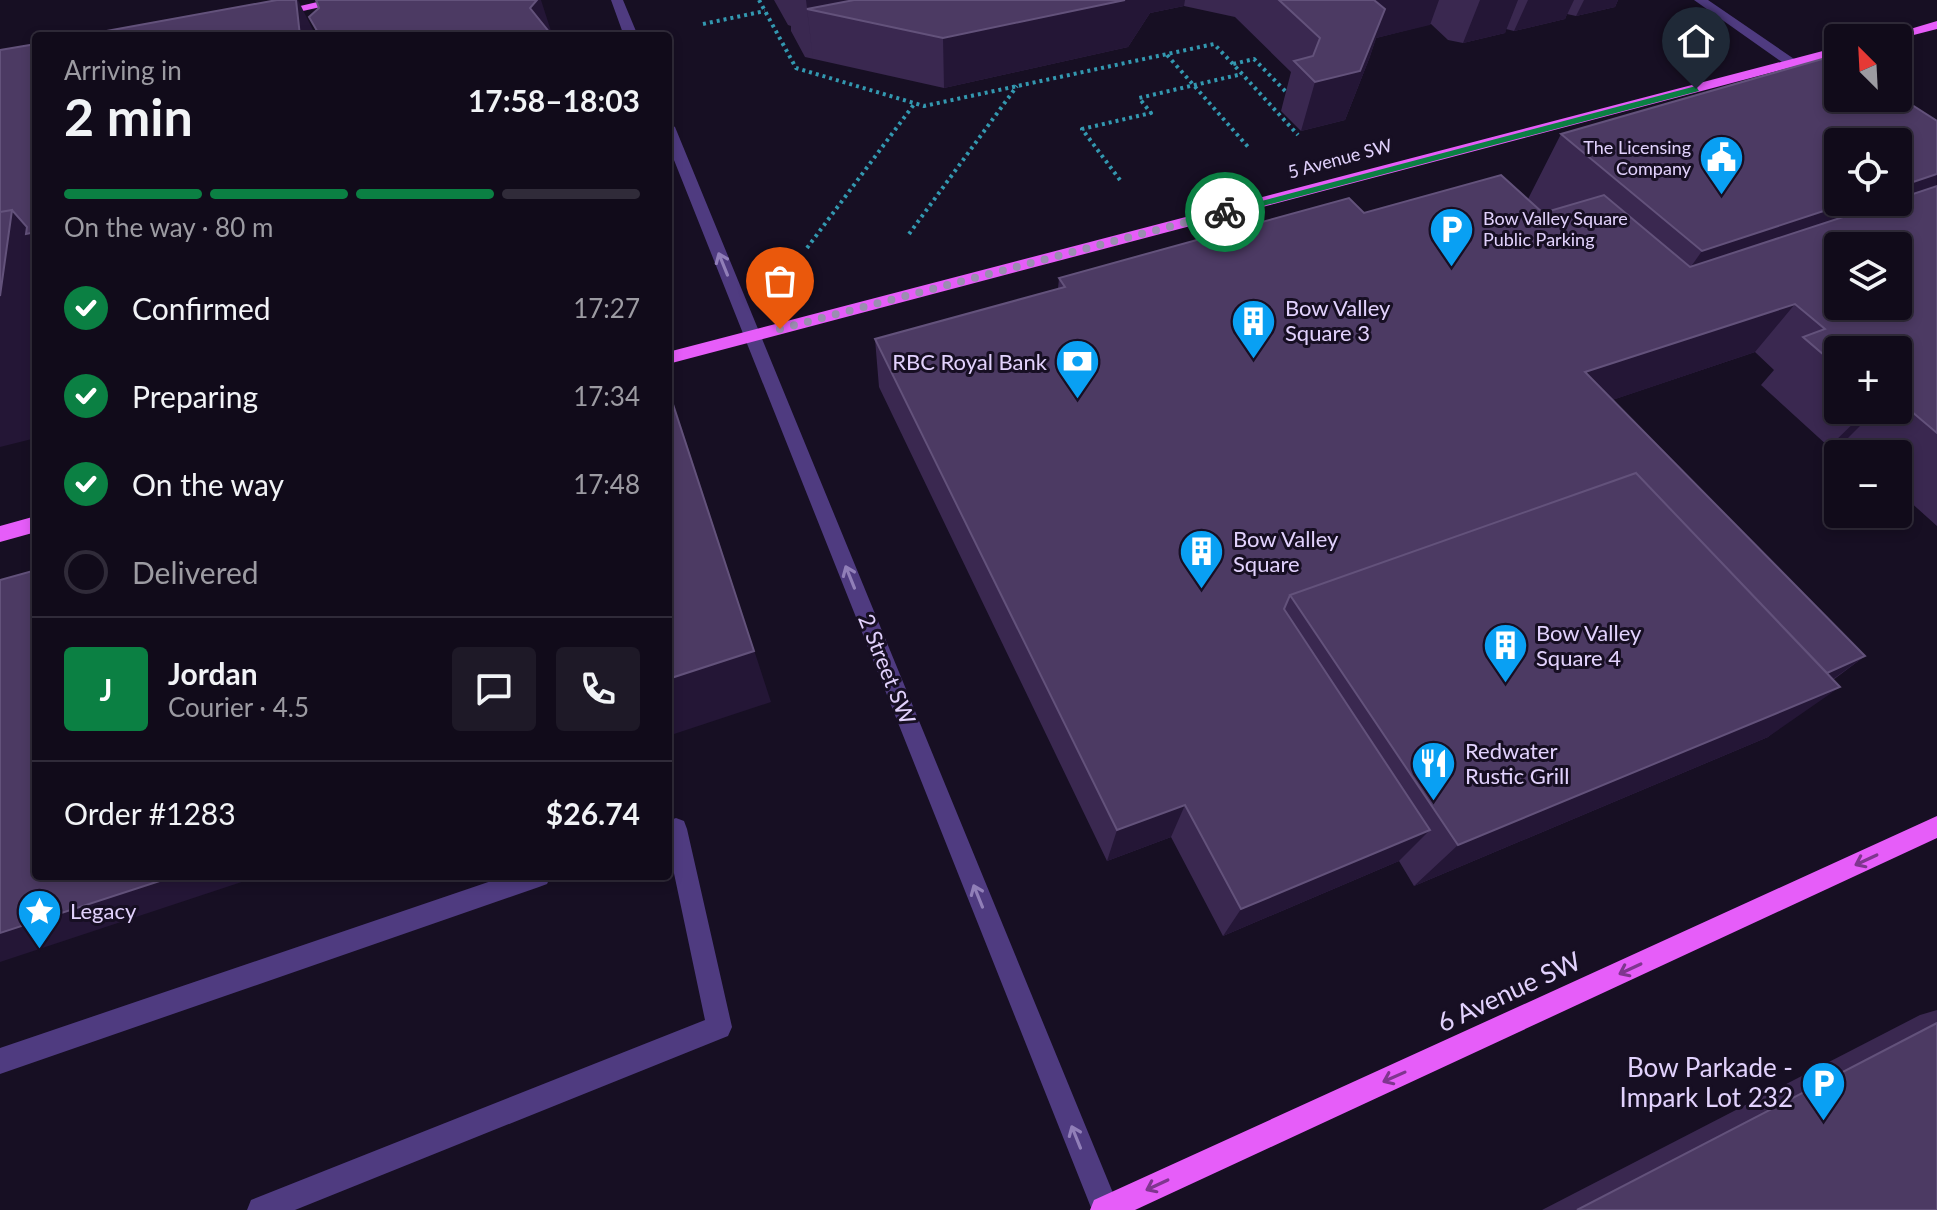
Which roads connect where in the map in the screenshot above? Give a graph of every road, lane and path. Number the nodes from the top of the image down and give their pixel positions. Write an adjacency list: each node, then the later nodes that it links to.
1 (346, 0): 6 (main road)
2 (617, 0): 9 (street)
3 (759, 0): 5 (path)
4 (1700, 0): 13 (street)
5 (765, 11): 7 (path); 19 (path)
6 (255, 17)
7 (703, 24)
8 (1937, 25): 10 (main road)
9 (629, 32)
10 (1912, 32)
11 (1166, 54): 14 (path); 16 (path); 18 (path)
12 (1824, 55): 13 (main road, 5 Avenue SW)
13 (1791, 63): 17 (street); 27 (main road, 5 Avenue SW)
14 (1233, 64): 15 (path); 20 (path)
15 (1242, 74): 16 (path); 21 (path)
16 (1193, 85): 23 (path); 24 (path)
17 (1824, 85)
18 (1017, 86): 19 (path); 25 (path)
19 (915, 103): 26 (path)
20 (1299, 106)
21 (1298, 135)
22 (672, 137): 27 (street, 2 Street SW, one-way to 22)
23 (1249, 148)
24 (1120, 180)
25 (909, 234)
26 (807, 248)
27 (752, 337): 28 (main road, 5 Avenue SW); 36 (street, 2 Street SW, one-way to 27)
28 (672, 357)
29 (32, 525): 30 (main road)
30 (0, 534)
31 (1937, 827): 36 (main road, 6 Avenue SW, one-way to 36)
32 (672, 830): 35 (street)
33 (527, 880): 34 (street)
34 (0, 1061)
35 (261, 1210)
36 (1105, 1210)

